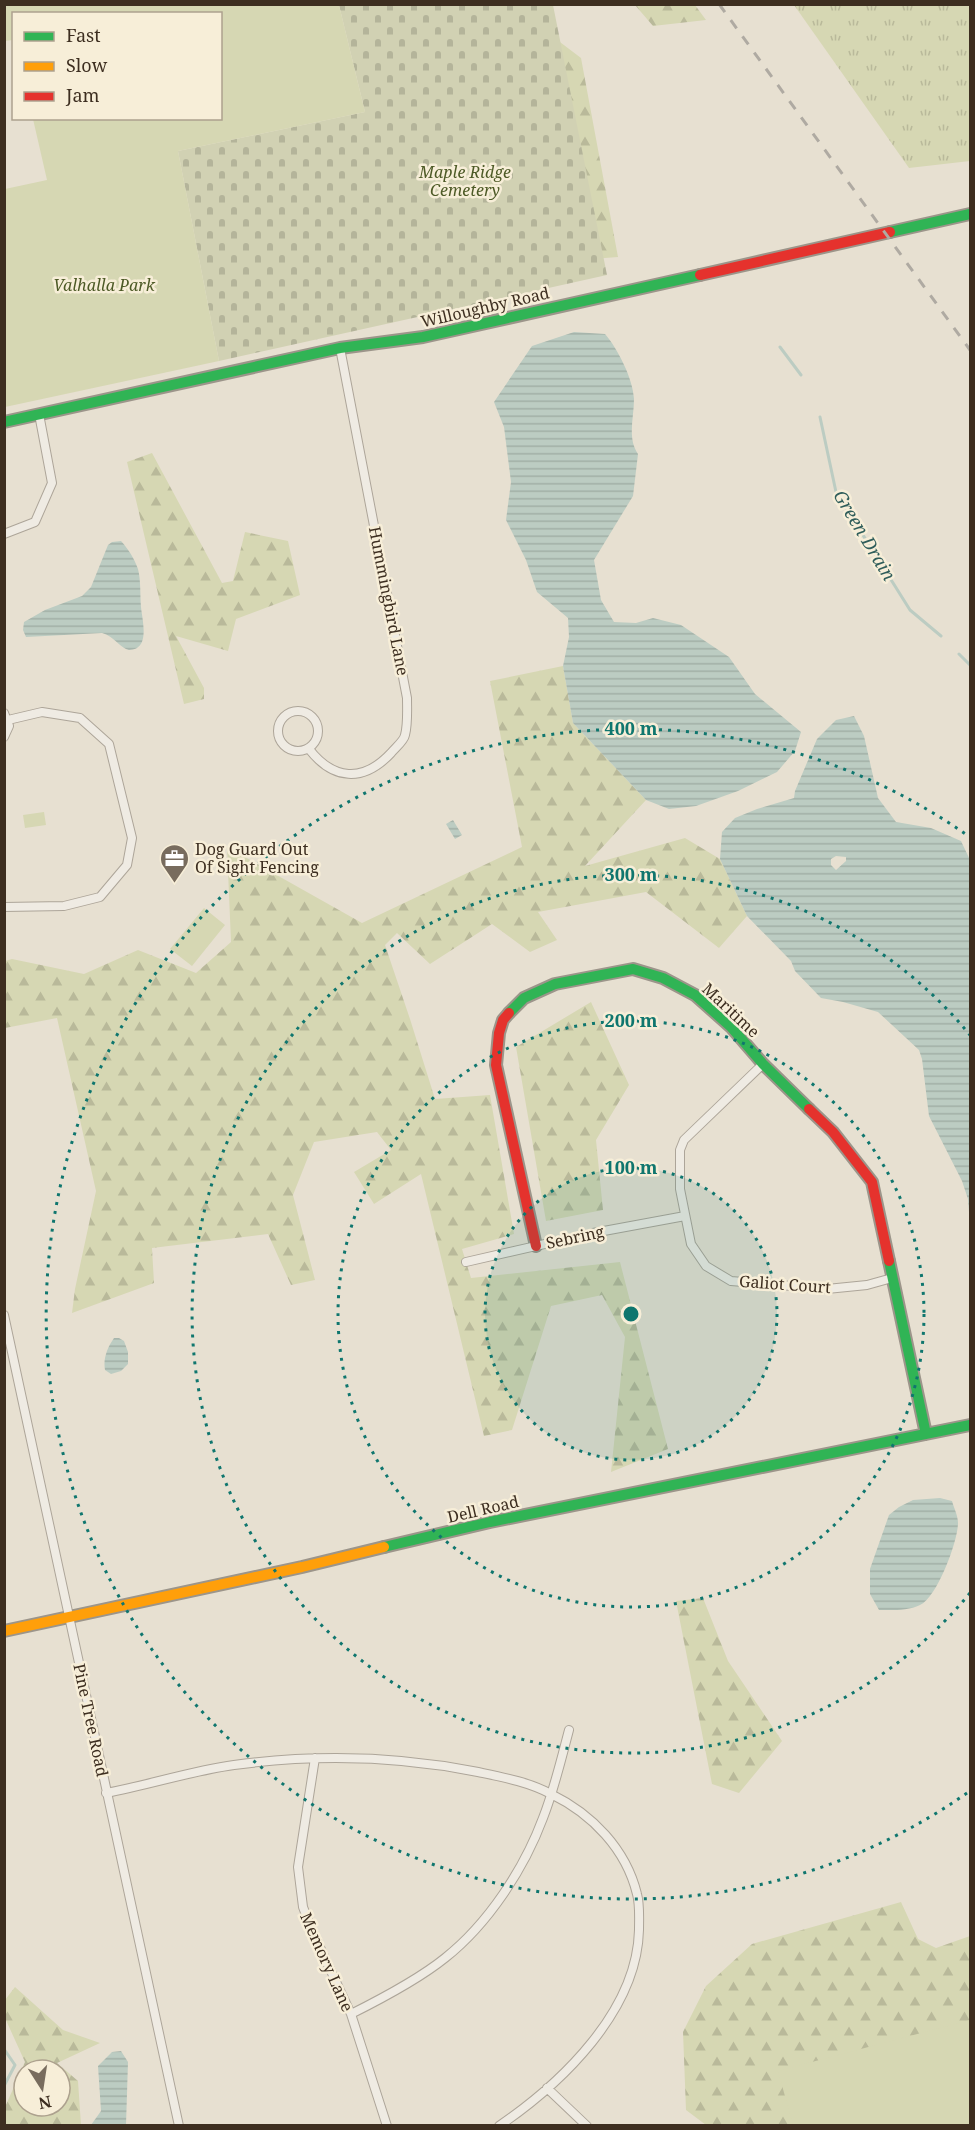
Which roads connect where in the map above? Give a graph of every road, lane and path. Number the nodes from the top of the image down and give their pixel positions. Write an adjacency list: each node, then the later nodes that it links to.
1 (970, 214): 2 (street, Willoughby Road)
2 (340, 348): 3 (street, Willoughby Road); 8 (street, Hummingbird Lane)
3 (39, 414): 4 (street, Willoughby Road); 5 (street)
4 (4, 422)
5 (4, 534)
6 (6, 716): 7 (street); 9 (street)
7 (4, 737)
8 (309, 749): 8 (street, Hummingbird Lane)
9 (4, 907)
10 (763, 1064): 11 (street, Galiot Court); 12 (street, Maritime); 14 (street, Maritime)
11 (685, 1216): 12 (street, Sebring); 14 (street, Galiot Court)
12 (536, 1246): 13 (street, Sebring)
13 (466, 1262)
14 (892, 1278): 17 (street, Maritime)
15 (4, 1315): 18 (street, Pine Tree Road)
16 (970, 1425): 17 (street, Dell Road)
17 (926, 1434): 18 (street, Dell Road)
18 (69, 1617): 19 (street, Dell Road); 22 (street, Pine Tree Road)
19 (4, 1630)
20 (569, 1730): 23 (street)
21 (315, 1758): 22 (street); 23 (street); 24 (street, Memory Lane)
22 (106, 1793): 26 (street, Pine Tree Road)
23 (551, 1793): 24 (street); 25 (street)
24 (351, 2014): 27 (street, Memory Lane)
25 (548, 2088): 28 (street); 29 (street)
26 (179, 2126)
27 (387, 2126)
28 (499, 2126)
29 (587, 2126)

